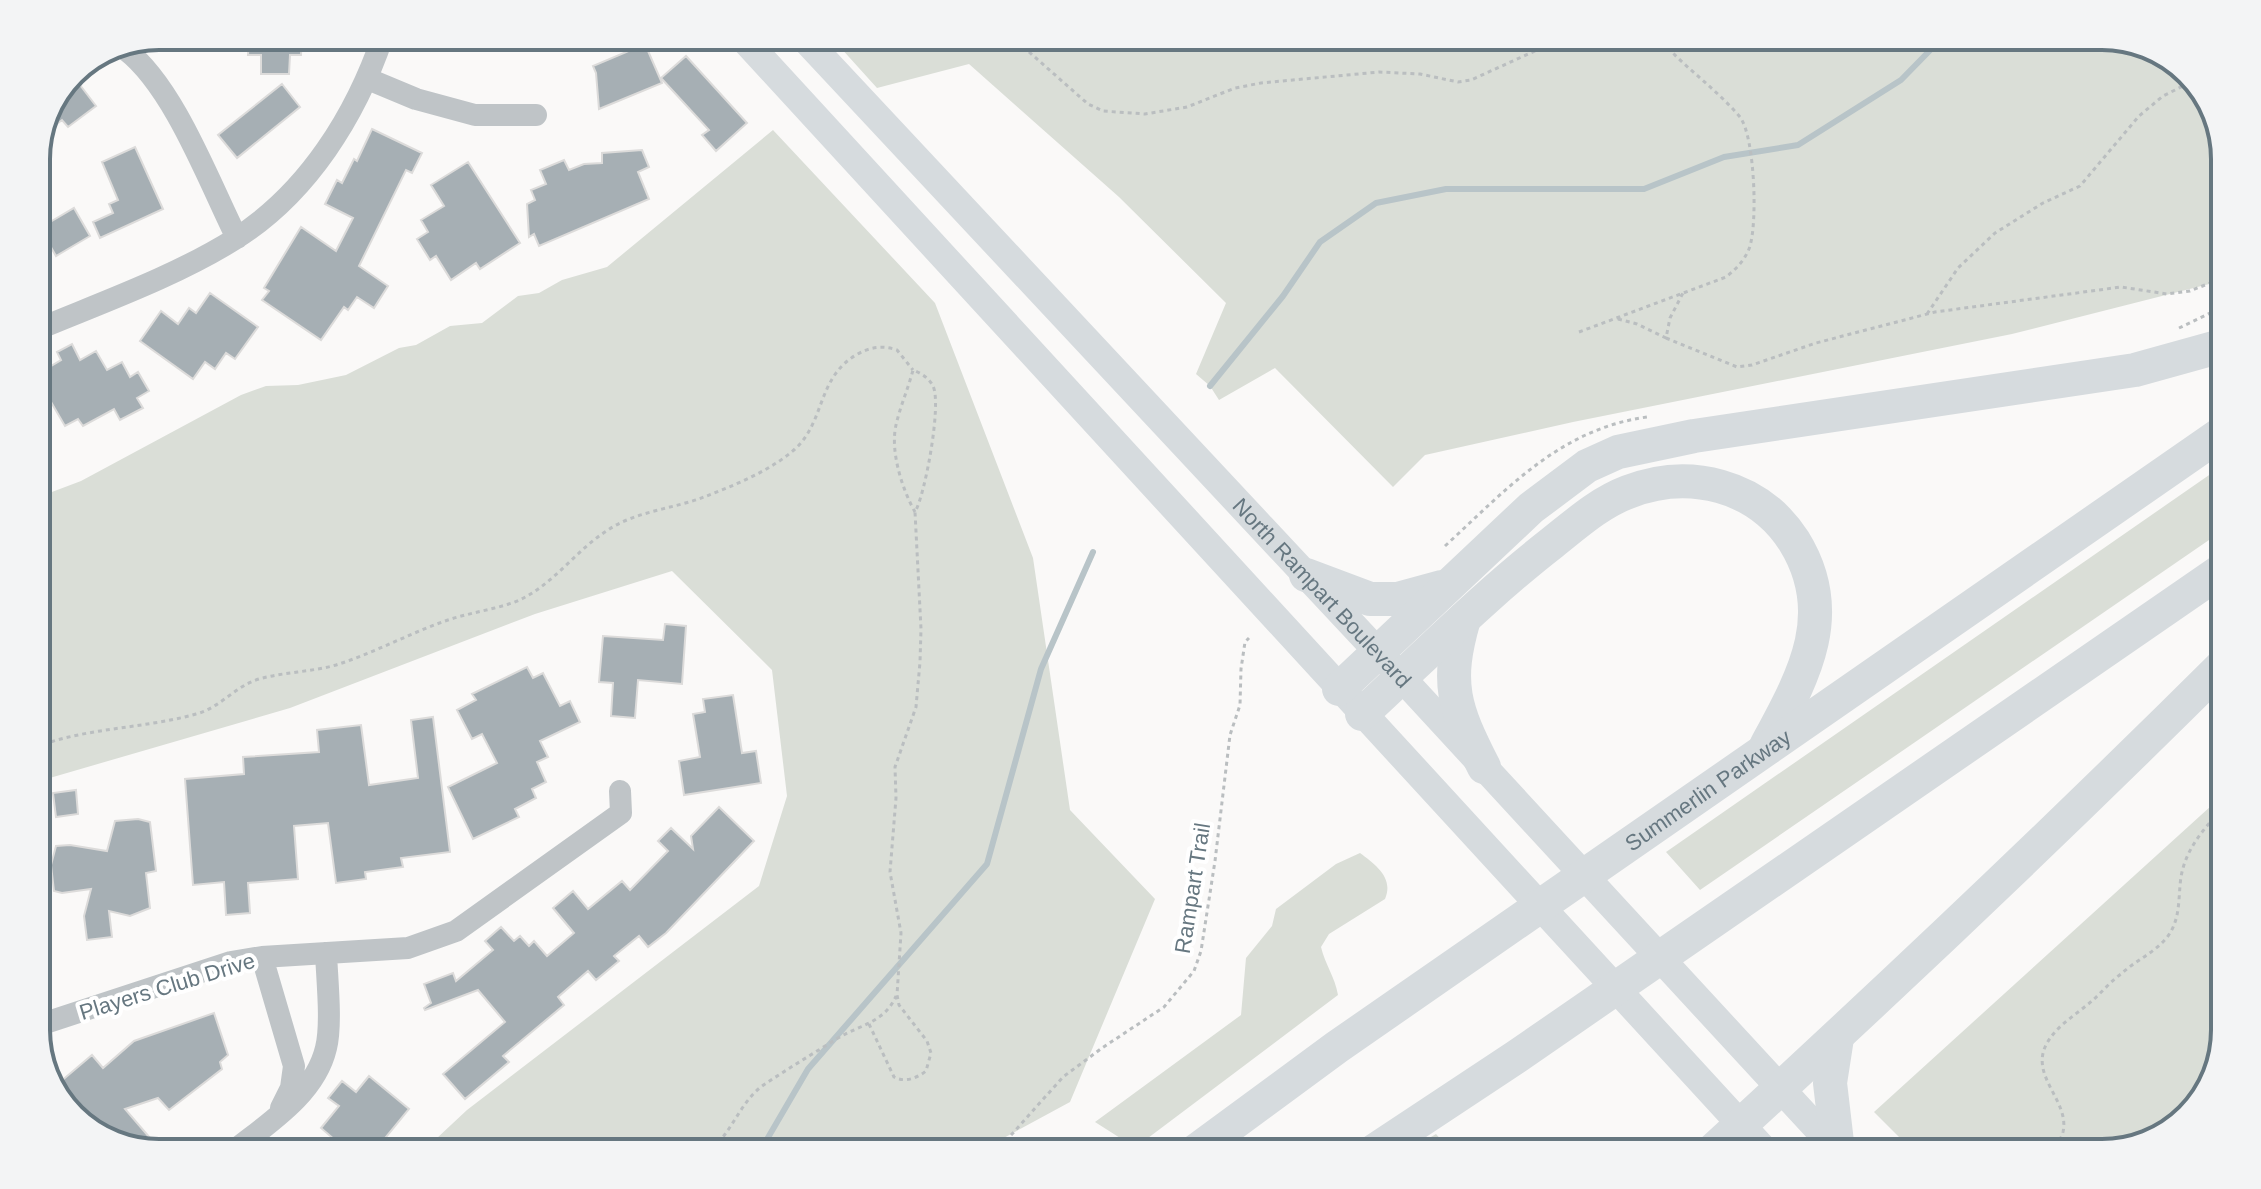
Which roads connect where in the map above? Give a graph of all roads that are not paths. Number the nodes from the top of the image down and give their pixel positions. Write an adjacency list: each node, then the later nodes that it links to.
1 (378, 50): 5 (street)
2 (754, 50): 18 (main road)
3 (815, 50): 11 (main road, North Rampart Boulevard)
4 (132, 54): 7 (street)
5 (368, 79): 6 (street); 7 (street)
6 (536, 115)
7 (237, 238): 8 (street)
8 (50, 324)
9 (2211, 349): 13 (highway)
10 (2211, 441): 20 (highway, Summerlin Parkway)
11 (1306, 575): 13 (highway); 15 (main road, North Rampart Boulevard)
12 (2211, 578): 32 (highway)
13 (1446, 586): 15 (highway)
14 (1464, 619): 16 (highway); 20 (highway); 21 (highway)
15 (1378, 652): 16 (main road, North Rampart Boulevard); 18 (highway)
16 (1402, 677): 19 (highway); 21 (main road, North Rampart Boulevard)
17 (2211, 677): 26 (highway)
18 (1339, 689): 19 (main road)
19 (1362, 714): 29 (main road)
20 (1764, 750): 31 (highway, Summerlin Parkway)
21 (1484, 767): 27 (main road, North Rampart Boulevard)
22 (620, 791): 23 (street, Players Club Drive)
23 (326, 953): 24 (street, Players Club Drive); 28 (street)
24 (262, 957): 25 (street, Players Club Drive); 28 (street)
25 (50, 1021)
26 (1837, 1038): 27 (highway); 36 (highway)
27 (1780, 1089): 29 (highway); 35 (main road, North Rampart Boulevard)
28 (267, 1125): 30 (street)
29 (1741, 1125): 33 (highway); 34 (main road)
30 (249, 1139)
31 (1212, 1139)
32 (1392, 1139)
33 (1726, 1139)
34 (1754, 1139)
35 (1827, 1139)
36 (1837, 1139)

